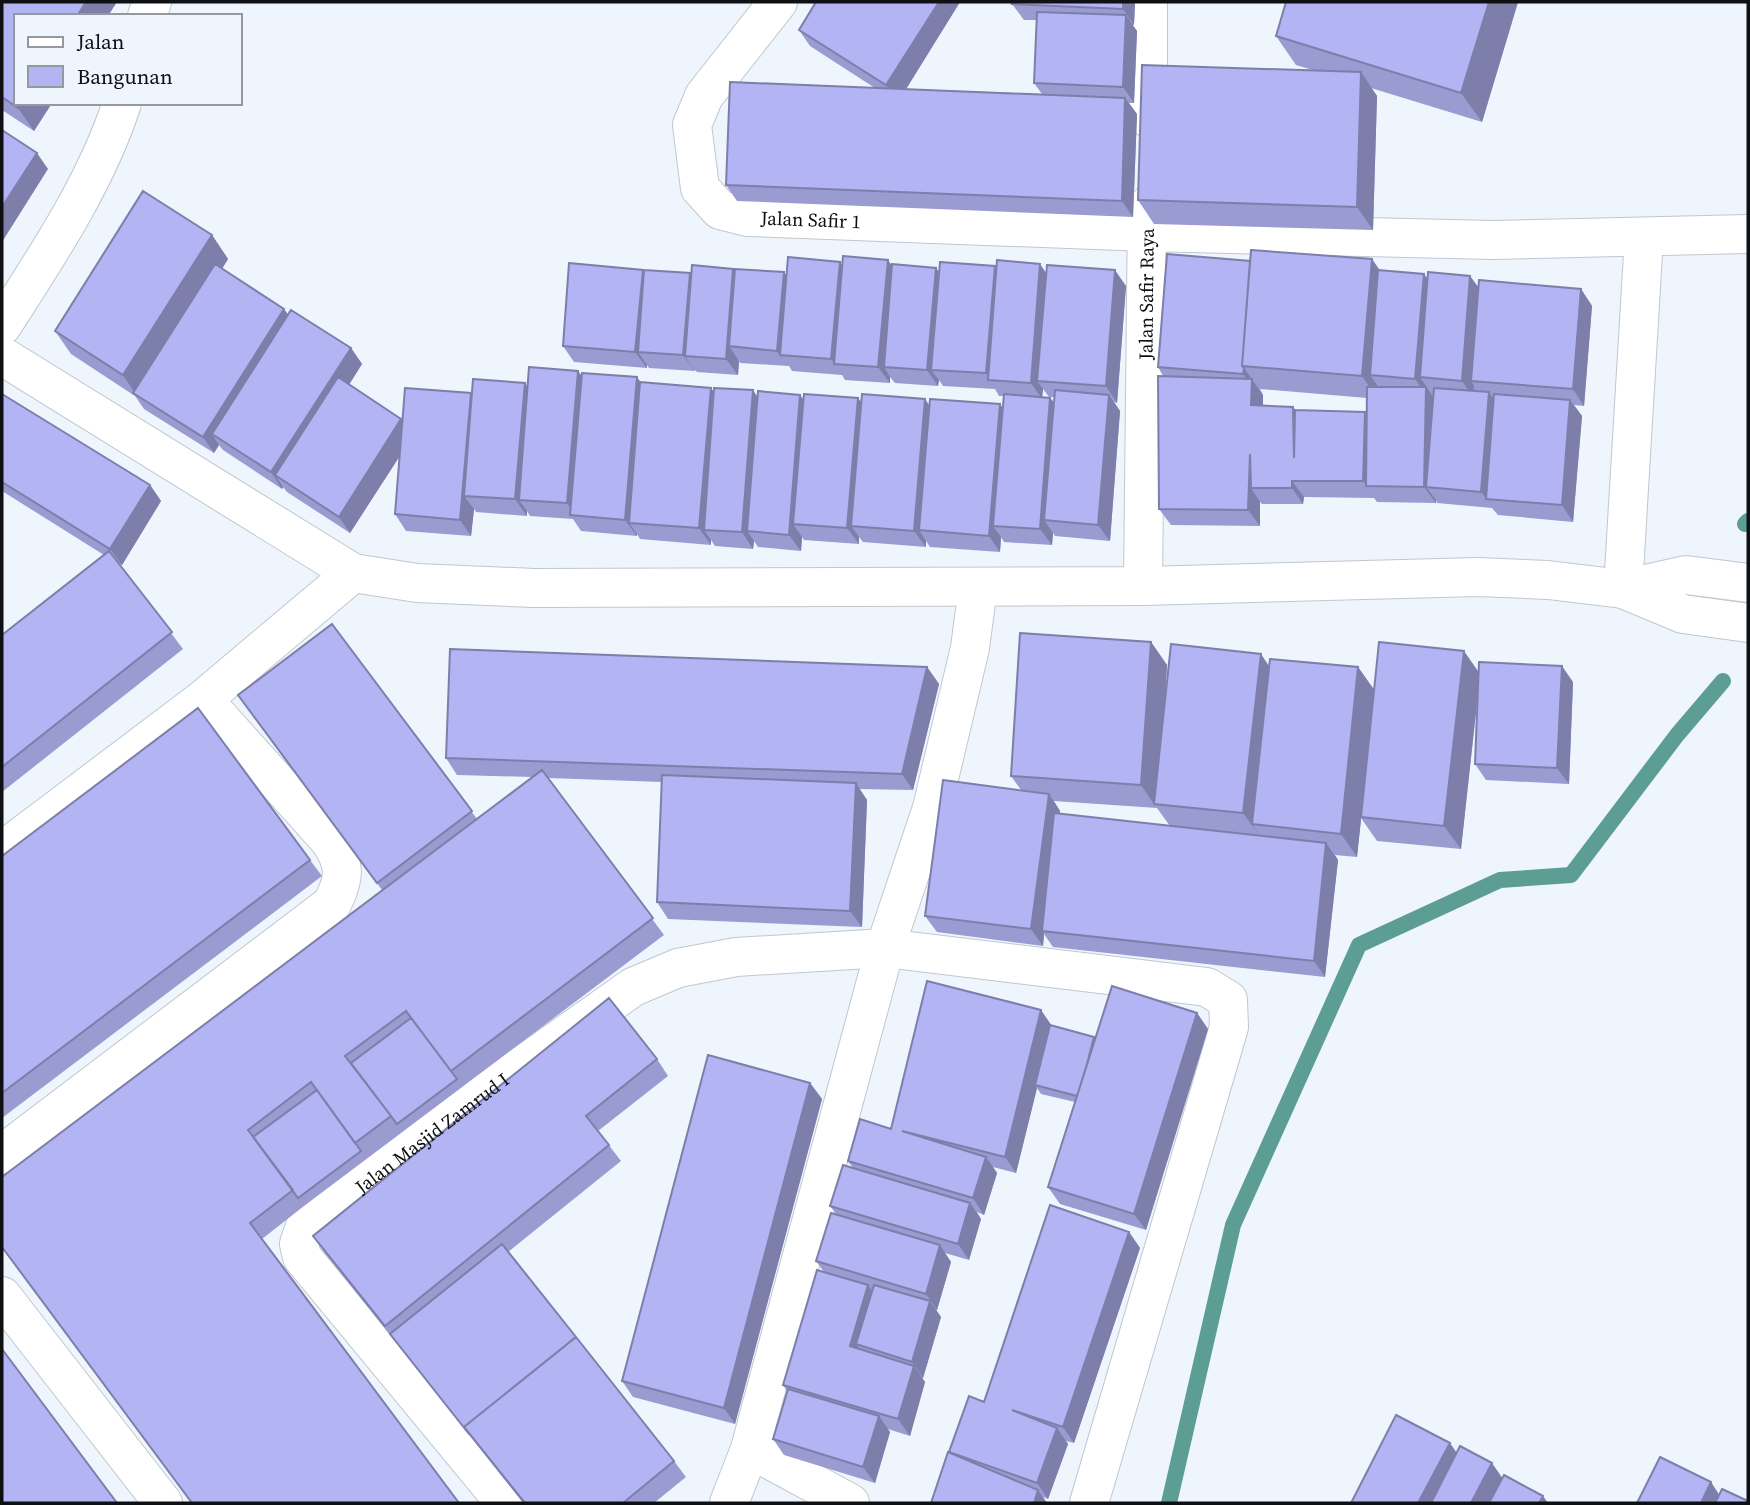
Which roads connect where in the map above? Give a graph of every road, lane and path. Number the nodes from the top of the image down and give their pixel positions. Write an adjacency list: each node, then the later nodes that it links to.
1 (778, 2): 4 (street, Jalan Safir 1)
2 (1148, 2): 4 (street, Jalan Safir Raya)
3 (121, 105): 7 (street)
4 (1147, 232): 6 (street, Jalan Safir 1); 11 (street, Jalan Safir Raya)
5 (1748, 234): 6 (street, Jalan Safir 1)
6 (1644, 237): 13 (street)
7 (2, 326)
8 (2, 356): 9 (street)
9 (353, 573): 12 (street); 15 (street)
10 (1748, 583): 13 (street)
11 (1143, 586): 12 (street); 13 (street)
12 (978, 587): 17 (street)
13 (1623, 589): 14 (street)
14 (1748, 623)
15 (201, 701): 16 (street); 18 (street)
16 (2, 851)
17 (885, 948): 20 (street); 22 (street, Jalan Masjid Zamrud I); 25 (street, Jalan Masjid Zamrud I)
18 (2, 1154)
19 (2, 1296): 21 (street)
20 (750, 1449): 23 (street); 24 (street)
21 (163, 1503)
22 (505, 1503)
23 (729, 1503)
24 (849, 1503)
25 (1089, 1503)

